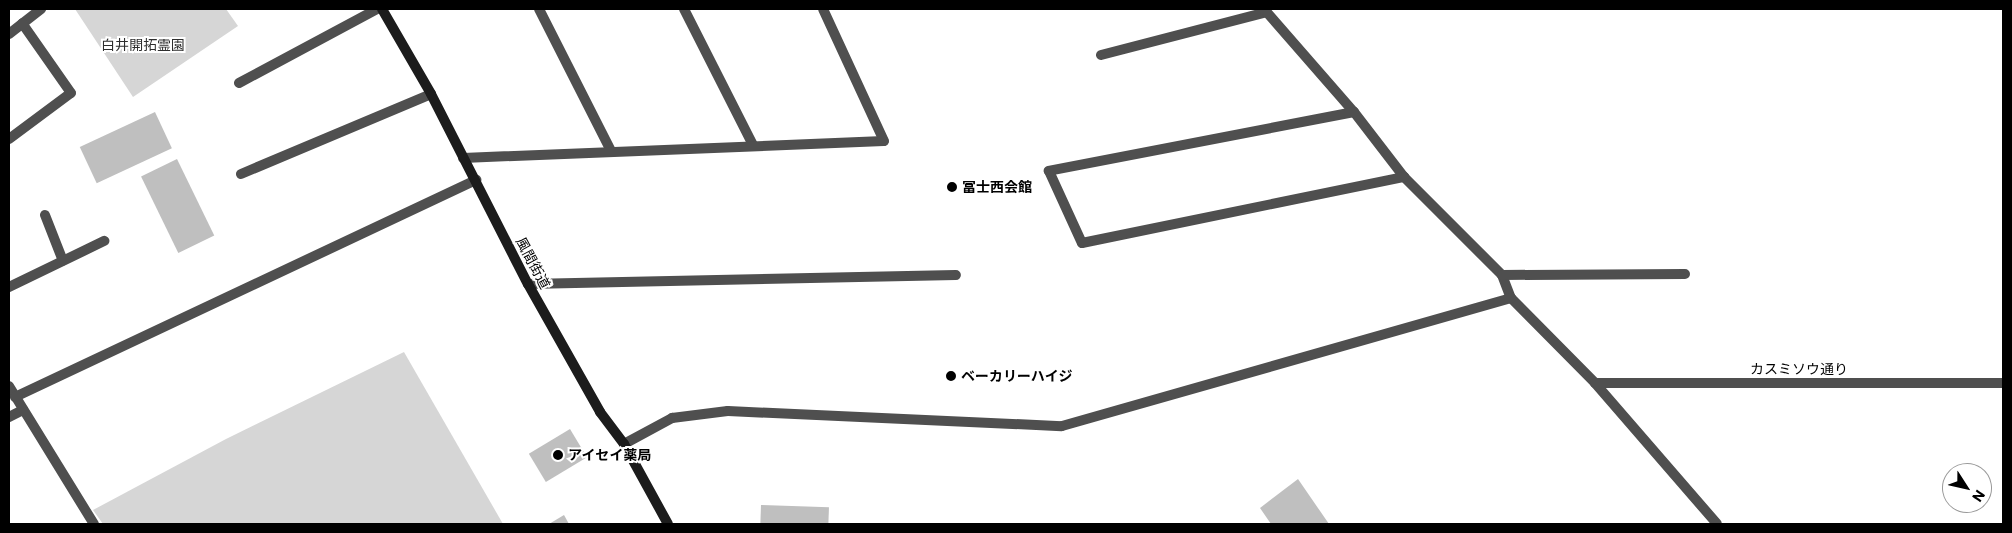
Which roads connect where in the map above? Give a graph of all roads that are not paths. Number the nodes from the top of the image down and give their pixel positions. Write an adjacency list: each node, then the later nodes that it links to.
1 (41, 9): 8 (street)
2 (377, 9): 11 (street)
3 (382, 9): 12 (street, 風間街道)
4 (539, 9): 16 (street)
5 (684, 9): 15 (street)
6 (823, 9): 15 (street)
7 (1265, 10): 10 (street); 13 (street)
8 (22, 23): 9 (street); 14 (street)
9 (9, 34)
10 (1101, 55)
11 (240, 83)
12 (431, 94): 17 (street, 風間街道); 18 (street)
13 (1354, 112): 19 (street); 19 (street)
14 (9, 139)
15 (753, 145): 16 (street)
16 (611, 151): 17 (street)
17 (463, 158): 20 (street, 風間街道)
18 (241, 174)
19 (1404, 177): 26 (street)
20 (476, 180): 27 (street, 風間街道); 33 (street)
21 (45, 215): 23 (street)
22 (104, 241): 23 (street)
23 (63, 261): 28 (street)
24 (1685, 274): 26 (street)
25 (956, 275): 27 (street)
26 (1502, 275): 29 (street)
27 (528, 284): 36 (street, 風間街道)
28 (9, 287)
29 (1511, 298): 30 (street); 36 (street)
30 (1595, 383): 31 (street, カスミソウ通り); 39 (street)
31 (2003, 384)
32 (9, 386): 33 (street)
33 (15, 397): 34 (street)
34 (23, 410): 35 (street); 37 (street)
35 (9, 417)
36 (624, 444): 38 (street, 風間街道)
37 (94, 524)
38 (668, 524)
39 (1717, 524)

